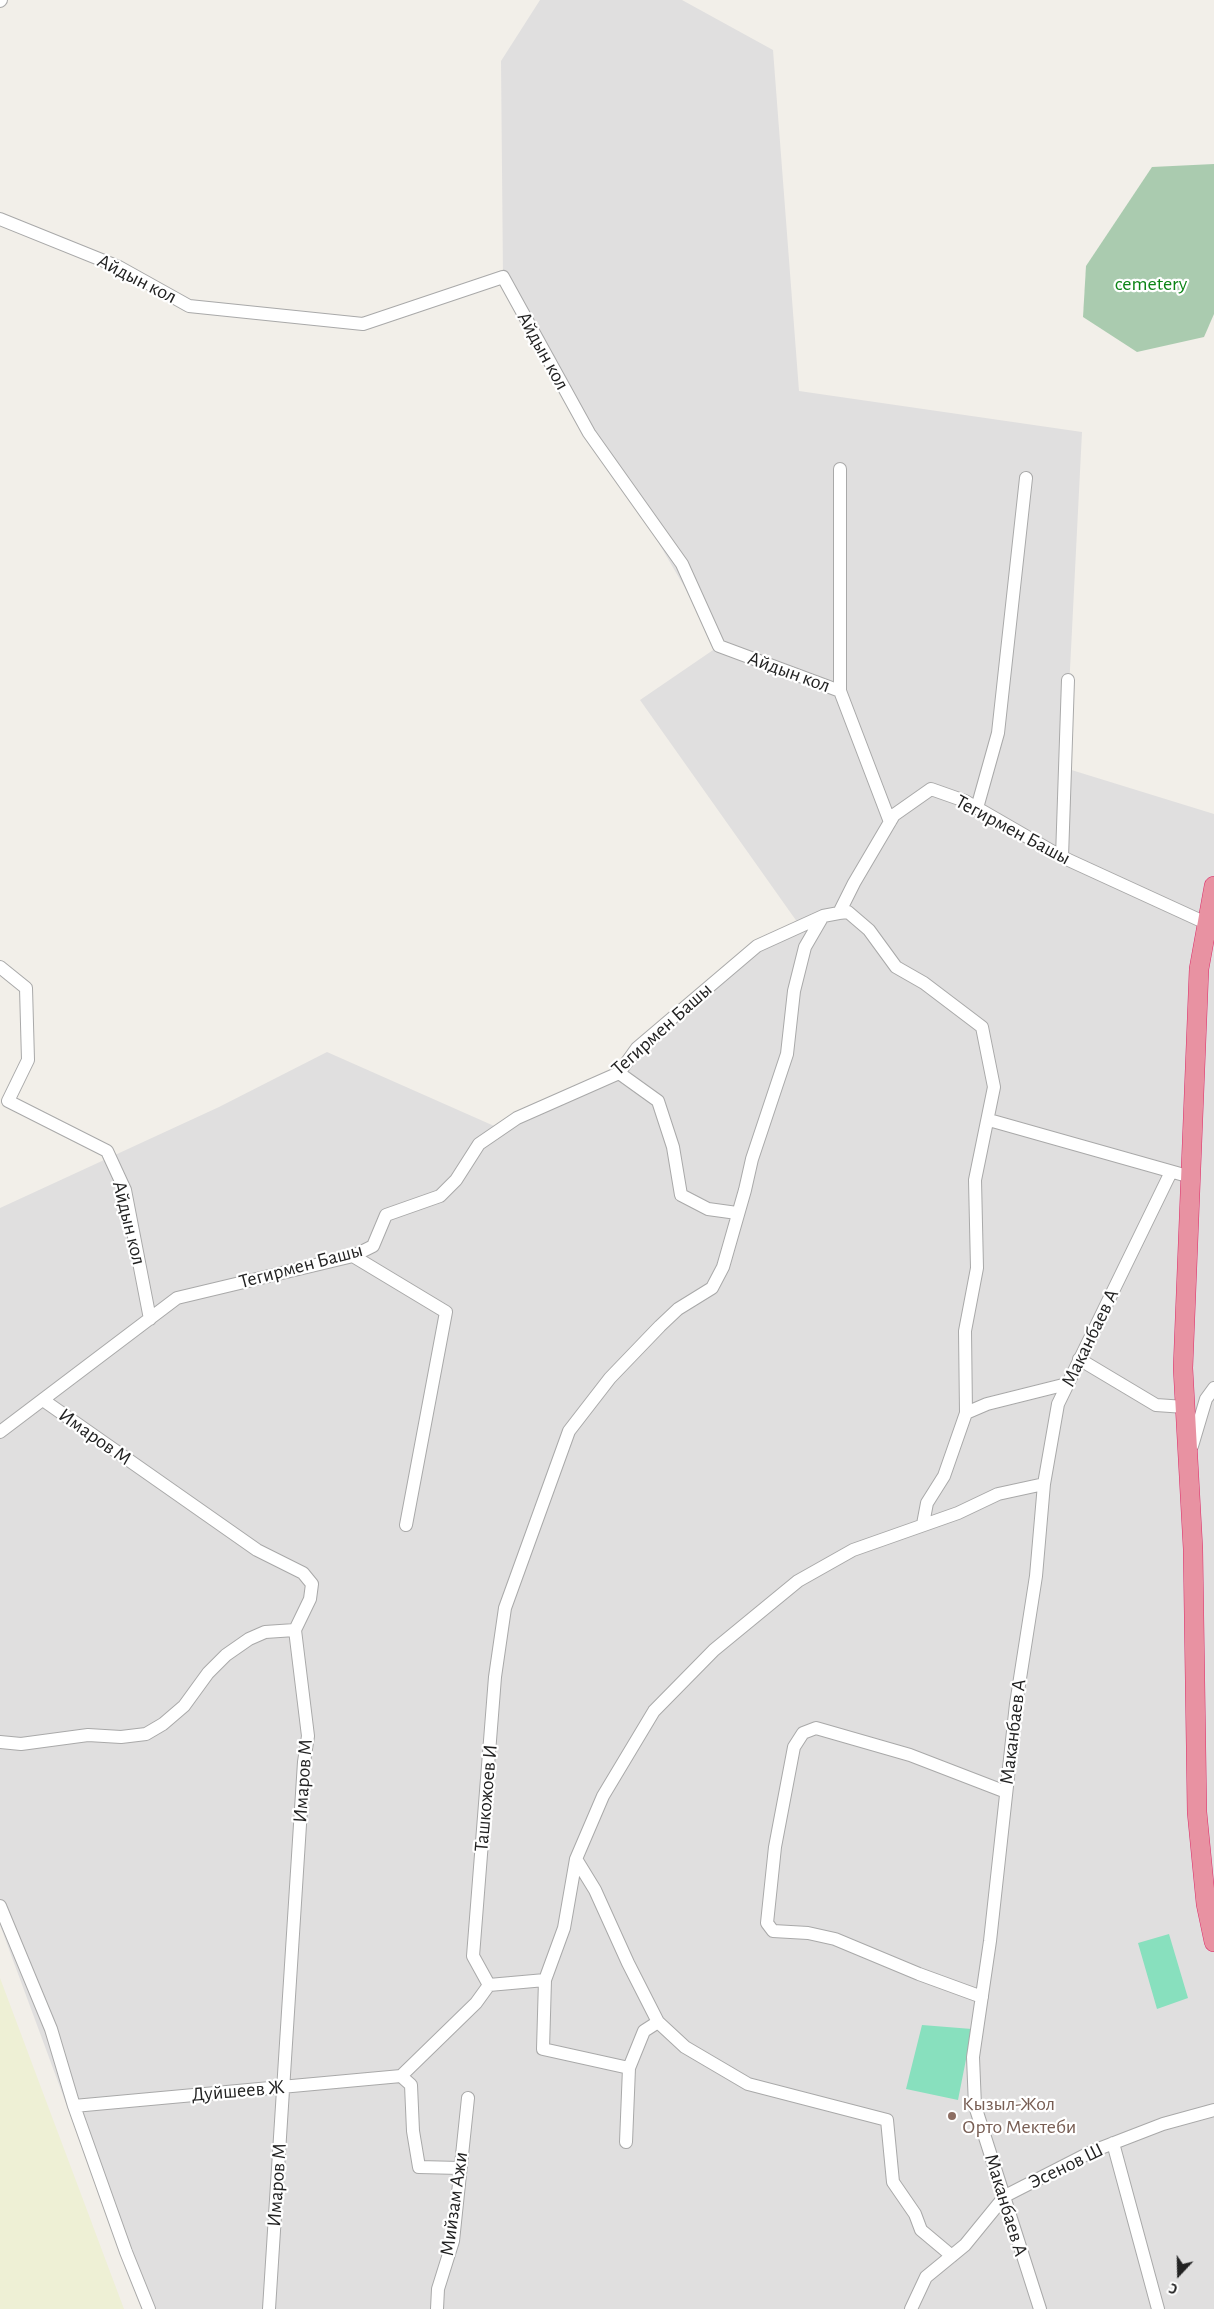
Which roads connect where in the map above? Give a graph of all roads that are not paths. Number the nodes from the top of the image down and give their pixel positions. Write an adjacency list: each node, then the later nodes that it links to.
1 (0, 219): 5 (street, Айдын кол)
2 (840, 470): 5 (street)
3 (1026, 478): 6 (street)
4 (1068, 680): 8 (street)
5 (840, 691): 7 (street, Айдын кол)
6 (977, 808): 7 (street, Тегирмен Башы); 8 (street, Тегирмен Башы)
7 (890, 822): 10 (street, Тегирмен Башы)
8 (1062, 857): 12 (street, Тегирмен Башы)
9 (1214, 886): 12 (highway)
10 (839, 913): 11 (street, Тегирмен Башы); 15 (street)
11 (823, 916): 14 (street, Тегирмен Башы); 18 (street, Ташкожоев И)
12 (1206, 923): 17 (highway)
13 (0, 968): 20 (street, Айдын кол)
14 (619, 1073): 18 (street); 19 (street, Тегирмен Башы)
15 (989, 1120): 16 (street); 26 (street)
16 (1171, 1172): 17 (street); 21 (street, Маканбаев А)
17 (1191, 1177): 25 (highway)
18 (737, 1213): 39 (street, Ташкожоев И)
19 (353, 1256): 20 (street, Тегирмен Башы); 31 (street)
20 (150, 1319): 24 (street, Тегирмен Башы)
21 (1079, 1358): 22 (street, Маканбаев А); 25 (street)
22 (1067, 1384): 26 (street); 29 (street, Маканбаев А)
23 (1214, 1388): 28 (street)
24 (43, 1400): 27 (street, Тегирмен Башы); 32 (street, Имаров М)
25 (1185, 1407): 28 (highway)
26 (966, 1413): 30 (street)
27 (0, 1432)
28 (1188, 1461): 37 (highway)
29 (1044, 1484): 30 (street); 34 (street, Маканбаев А)
30 (923, 1524): 35 (street)
31 (406, 1525)
32 (295, 1630): 33 (street); 44 (street, Имаров М)
33 (0, 1742)
34 (1006, 1792): 40 (street, Маканбаев А); 40 (street)
35 (576, 1858): 38 (street); 41 (street)
36 (0, 1906): 46 (street)
37 (1214, 1942)
38 (545, 1980): 39 (street); 42 (street)
39 (490, 1985): 43 (street)
40 (982, 1997): 51 (street, Маканбаев А)
41 (658, 2022): 42 (street); 52 (street)
42 (629, 2068): 48 (street)
43 (401, 2076): 44 (street, Дуйшеев Ж); 50 (street)
44 (284, 2087): 46 (street, Дуйшеев Ж); 54 (street, Имаров М)
45 (468, 2098): 50 (street, Мийзам Ажи)
46 (74, 2106): 53 (street)
47 (1214, 2110): 49 (street, Эсенов Ш)
48 (626, 2142)
49 (1113, 2143): 51 (street, Эсенов Ш); 58 (street)
50 (460, 2168): 55 (street, Мийзам Ажи)
51 (1004, 2196): 52 (street, Эсенов Ш); 57 (street, Маканбаев А)
52 (952, 2256): 56 (street, Эсенов Ш)
53 (150, 2309)
54 (269, 2309)
55 (437, 2309)
56 (911, 2309)
57 (1040, 2309)
58 (1158, 2309)

